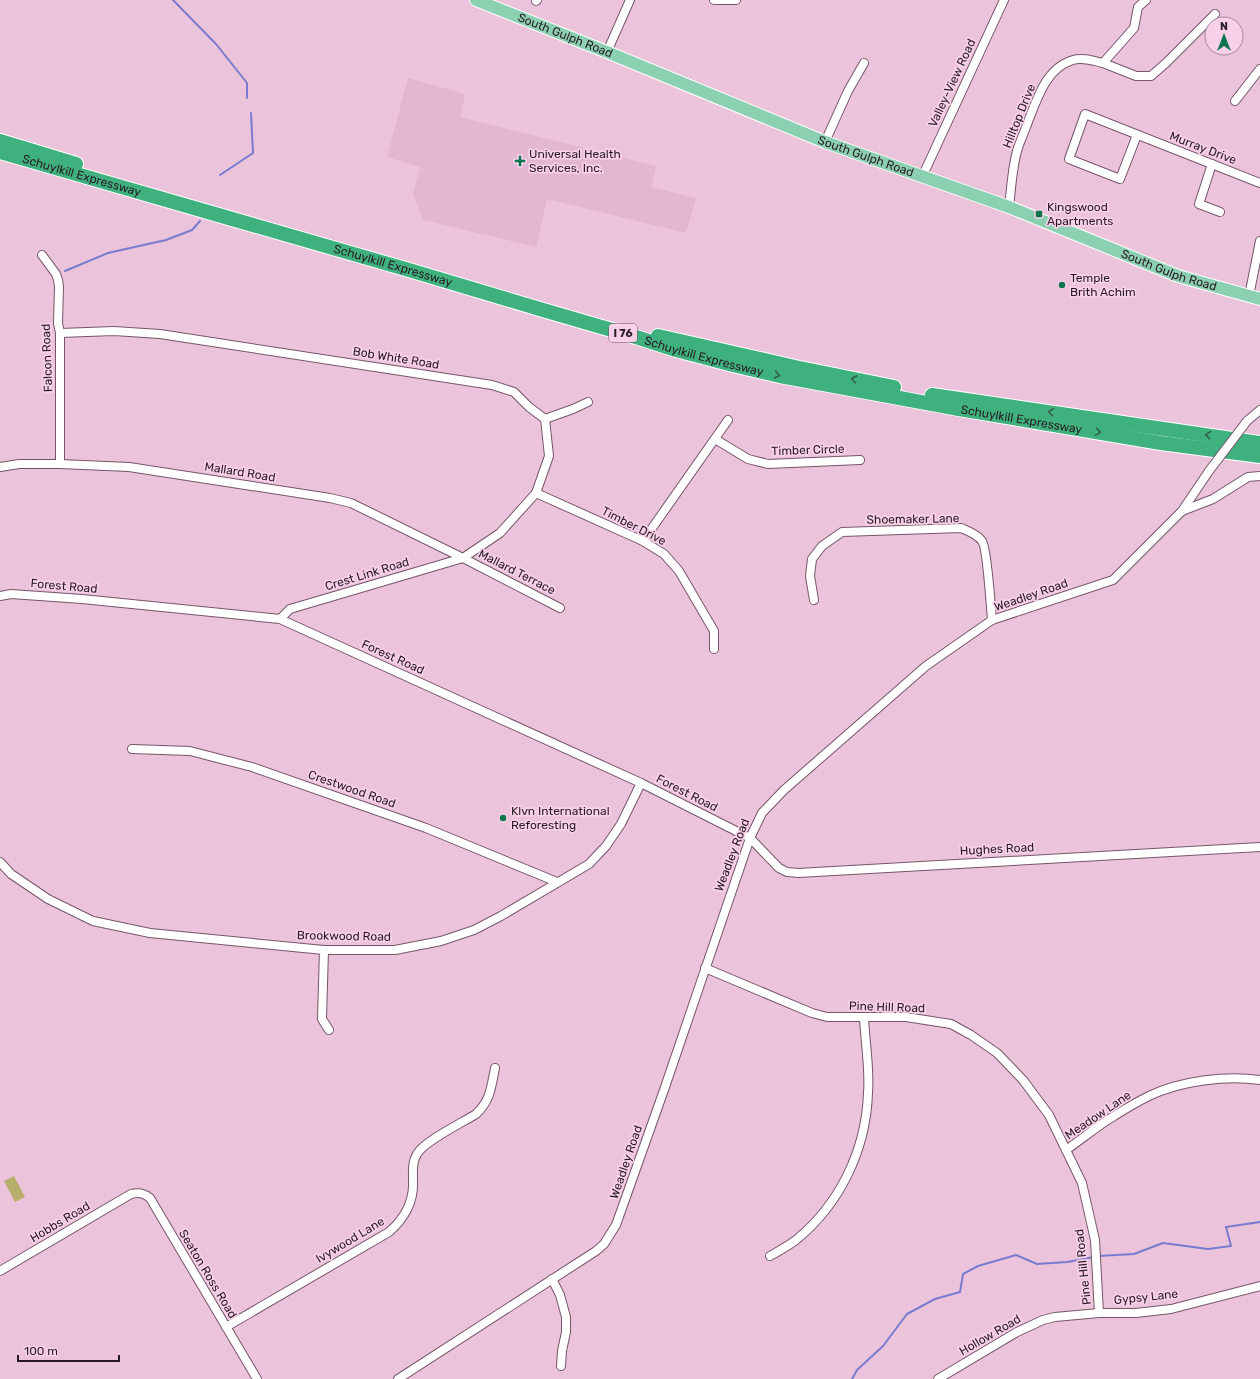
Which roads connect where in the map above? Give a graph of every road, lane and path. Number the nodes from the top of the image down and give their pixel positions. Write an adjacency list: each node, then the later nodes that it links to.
1 (476, 0): 8 (main road, South Gulph Road)
2 (630, 0): 8 (street)
3 (714, 0): 4 (street)
4 (736, 0)
5 (1004, 0): 18 (street, Valley-View Road)
6 (1146, 0): 10 (street)
7 (1215, 14): 10 (street, Hilltop Drive)
8 (607, 52): 15 (main road, South Gulph Road)
9 (864, 63): 15 (street)
10 (1103, 63): 20 (street, Hilltop Drive)
11 (1260, 69): 12 (street)
12 (1235, 101)
13 (1137, 135): 13 (street, Murray Drive); 17 (street, Murray Drive)
14 (0, 141): 31 (highway, Schuylkill Expressway / I 76, one-way to 14)
15 (825, 142): 18 (main road, South Gulph Road)
16 (0, 152): 32 (highway, Schuylkill Expressway / I 76, one-way to 32)
17 (1212, 164): 19 (street, Murray Drive); 21 (street)
18 (923, 176): 20 (main road, South Gulph Road)
19 (1260, 183)
20 (1009, 207): 24 (main road, South Gulph Road)
21 (1220, 212)
22 (1260, 241): 24 (street)
23 (42, 256): 25 (street, Falcon Road)
24 (1254, 297)
25 (60, 333): 28 (street, Bob White Road); 34 (street, Falcon Road)
26 (588, 402): 28 (street)
27 (1260, 410): 38 (street, Weadley Road, bridge)
28 (545, 420): 37 (street)
29 (728, 420): 30 (street)
30 (715, 439): 33 (street, Timber Circle); 39 (street)
31 (1260, 443)
32 (1260, 456)
33 (860, 460)
34 (60, 464): 35 (street, Mallard Road); 40 (street, Mallard Road)
35 (0, 467)
36 (1260, 476): 38 (street)
37 (536, 493): 39 (street, Timber Drive); 40 (street)
38 (1182, 511): 45 (street, Weadley Road)
39 (643, 541): 46 (street, Timber Drive)
40 (463, 558): 43 (street, Mallard Terrace); 44 (street, Crest Link Road)
41 (0, 596): 44 (street, Forest Road)
42 (814, 600): 45 (street, Shoemaker Lane)
43 (560, 608)
44 (280, 619): 48 (street, Forest Road)
45 (992, 620): 49 (street, Weadley Road)
46 (714, 649)
47 (132, 749): 52 (street, Crestwood Road)
48 (641, 783): 49 (street, Forest Road); 52 (street, Brookwood Road)
49 (750, 838): 50 (street, Hughes Road); 54 (street, Weadley Road)
50 (1260, 847)
51 (0, 862): 53 (street, Brookwood Road)
52 (557, 882): 53 (street, Brookwood Road)
53 (324, 950): 56 (street)
54 (705, 968): 55 (street, Pine Hill Road); 63 (street, Weadley Road)
55 (864, 1017): 59 (street, Pine Hill Road); 61 (street)
56 (328, 1030)
57 (495, 1068): 67 (street, Ivywood Lane)
58 (1260, 1080): 59 (street, Meadow Lane)
59 (1066, 1150): 65 (street, Pine Hill Road)
60 (131, 1194): 62 (street, Hobbs Road); 67 (street, Seaton Ross Road)
61 (770, 1256)
62 (0, 1271)
63 (552, 1279): 68 (street); 70 (street, Weadley Road)
64 (1260, 1286): 65 (street, Gypsy Lane)
65 (1099, 1313): 66 (street, Gypsy Lane)
66 (1055, 1317): 71 (street, Hollow Road)
67 (226, 1327): 69 (street, Seaton Ross Road)
68 (561, 1366)
69 (257, 1379)
70 (398, 1379)
71 (938, 1379)

